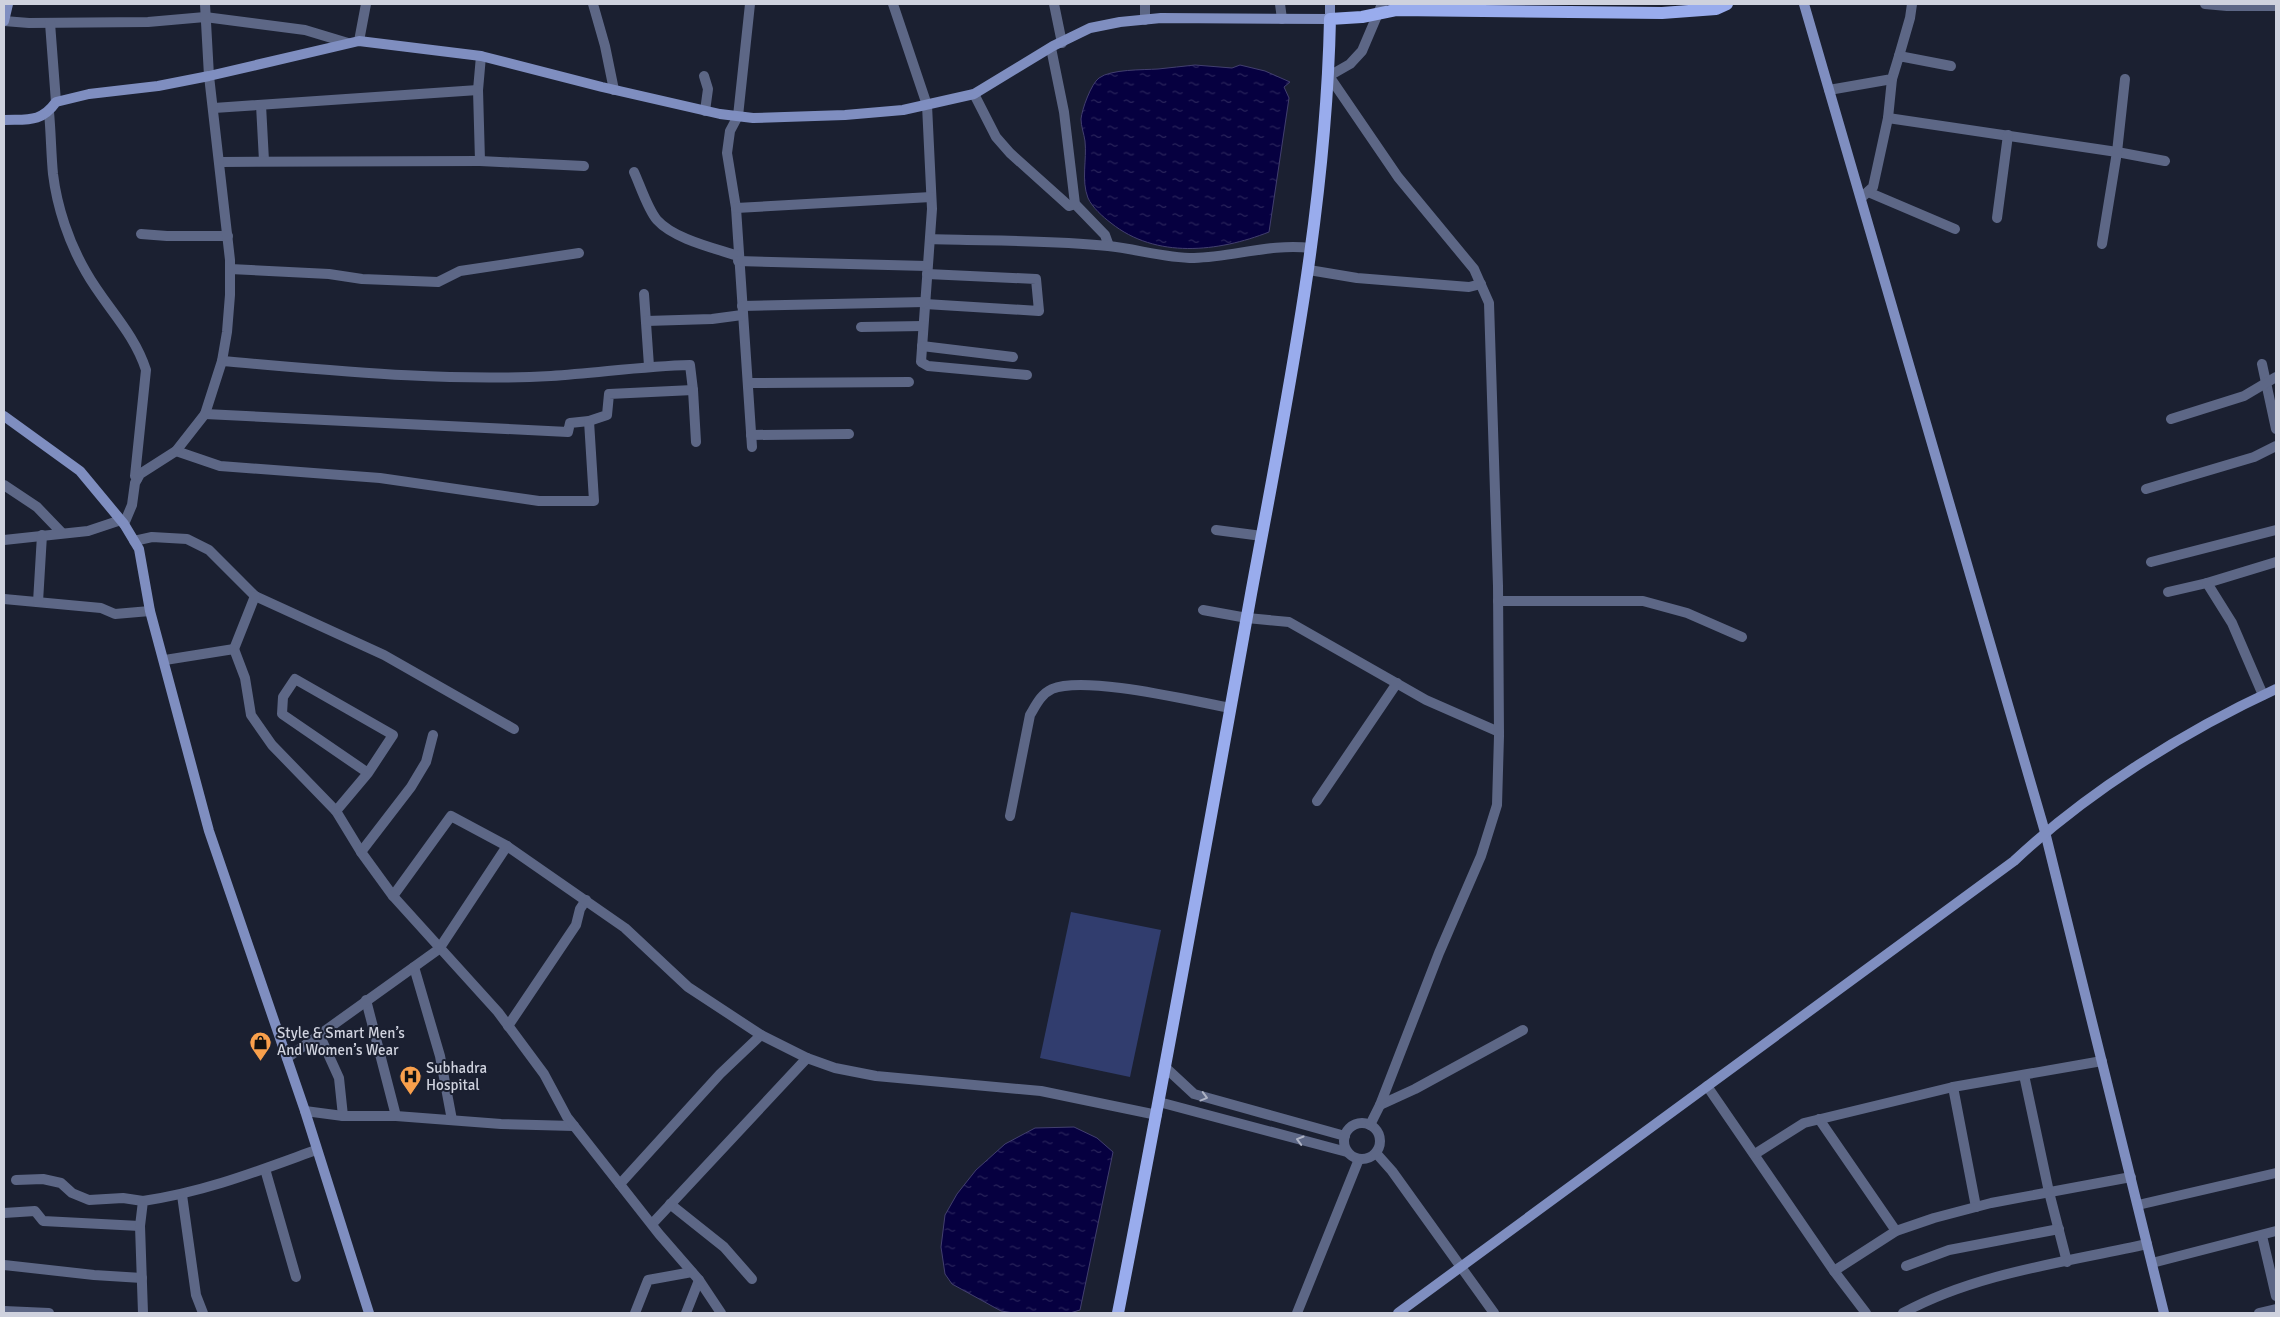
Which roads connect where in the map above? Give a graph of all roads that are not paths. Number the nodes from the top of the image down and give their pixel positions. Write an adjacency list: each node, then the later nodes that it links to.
1 (8, 4): 23 (main road)
2 (205, 4): 19 (street)
3 (366, 4): 25 (street)
4 (593, 4): 37 (street)
5 (750, 4): 46 (street)
6 (894, 4): 41 (street)
7 (1054, 4): 26 (street)
8 (1145, 4): 22 (street)
9 (1280, 4): 20 (street)
10 (1330, 4): 21 (main road)
11 (1727, 4): 17 (main road)
12 (1804, 4): 38 (main road)
13 (1912, 4): 29 (street)
14 (2205, 4): 15 (street)
15 (2233, 5): 16 (street)
16 (2276, 6)
17 (1555, 8): 18 (main road)
18 (1379, 9): 21 (main road); 33 (street)
19 (205, 17): 24 (street); 25 (street); 31 (street)
20 (1282, 19): 21 (main road); 22 (main road)
21 (1330, 19): 33 (main road)
22 (1145, 20): 26 (main road)
23 (4, 21): 24 (street)
24 (50, 23): 40 (street)
25 (354, 42): 28 (main road); 31 (main road)
26 (1062, 43): 27 (main road)
27 (1051, 48): 39 (main road); 59 (street)
28 (481, 56): 36 (street); 37 (main road)
29 (1899, 56): 30 (street); 34 (street)
30 (1951, 66)
31 (209, 76): 40 (main road); 43 (street)
32 (704, 76): 44 (street)
33 (1329, 76): 68 (main road); 74 (street)
34 (1892, 79): 38 (street); 47 (street)
35 (2125, 80): 50 (street)
36 (478, 90): 42 (street); 51 (street)
37 (614, 90): 44 (main road)
38 (1829, 90): 57 (main road)
39 (974, 94): 41 (main road); 59 (street)
40 (56, 102): 45 (main road)
41 (927, 104): 46 (main road); 58 (street)
42 (261, 105): 43 (street); 52 (street)
43 (214, 108): 54 (street)
44 (705, 111): 46 (main road)
45 (49, 112): 48 (main road); 103 (street)
46 (738, 116): 60 (street)
47 (1888, 118): 49 (street); 57 (street)
48 (4, 120)
49 (2008, 136): 50 (street); 61 (street)
50 (2117, 152): 53 (street); 66 (street)
51 (480, 160): 52 (street); 55 (street)
52 (264, 161): 54 (street)
53 (2165, 161)
54 (221, 162): 64 (street)
55 (584, 166)
56 (634, 172): 70 (street)
57 (1864, 195): 62 (street); 139 (main road)
58 (931, 198): 60 (street); 65 (street)
59 (1075, 204): 67 (street)
60 (736, 208): 70 (street)
61 (1997, 218)
62 (1955, 229)
63 (140, 234): 64 (street)
64 (228, 236): 71 (street)
65 (930, 238): 67 (street); 72 (street)
66 (2102, 244)
67 (1109, 246): 68 (street)
68 (1311, 248): 73 (main road)
69 (579, 253): 71 (street)
70 (738, 258): 72 (street); 77 (street)
71 (230, 269): 83 (street)
72 (927, 270): 76 (street); 76 (street)
73 (1309, 270): 74 (street); 111 (main road)
74 (1481, 284): 120 (street)
75 (644, 294): 78 (street)
76 (925, 303): 77 (street); 79 (street)
77 (742, 311): 78 (street); 90 (street)
78 (646, 321): 85 (street)
79 (923, 326): 80 (street); 81 (street)
80 (861, 327)
81 (922, 346): 82 (street); 86 (street)
82 (1013, 357)
83 (222, 361): 85 (street); 92 (street)
84 (2262, 364): 89 (street)
85 (648, 366): 91 (street)
86 (1027, 375)
87 (2276, 377): 89 (street)
88 (909, 382): 90 (street)
89 (2265, 382): 94 (street); 96 (street)
90 (748, 383): 98 (street)
91 (693, 390): 95 (street); 99 (street)
92 (205, 414): 95 (street); 102 (street)
93 (4, 416): 106 (main road)
94 (2171, 419)
95 (589, 421): 102 (street)
96 (2276, 429)
97 (849, 434): 98 (street)
98 (751, 435): 101 (street)
99 (696, 442)
100 (2276, 446): 105 (street)
101 (752, 447)
102 (176, 451): 103 (street)
103 (137, 479): 106 (street)
104 (4, 485): 109 (street)
105 (2146, 489)
106 (123, 522): 109 (street); 113 (main road)
107 (1216, 530): 111 (street)
108 (2276, 530): 114 (street)
109 (62, 534): 110 (street)
110 (42, 535): 112 (street); 121 (street)
111 (1262, 536): 124 (main road)
112 (4, 540)
113 (134, 541): 118 (street); 123 (main road)
114 (2151, 562)
115 (2276, 562): 116 (street)
116 (2207, 583): 117 (street); 130 (street)
117 (2168, 592)
118 (255, 596): 126 (street); 132 (street)
119 (4, 599): 121 (street)
120 (1498, 601): 125 (street); 133 (street)
121 (38, 602): 123 (street)
122 (1203, 610): 124 (street)
123 (150, 611): 127 (main road)
124 (1247, 618): 128 (street); 131 (main road)
125 (1742, 637)
126 (234, 649): 127 (street); 137 (street)
127 (165, 660): 151 (main road)
128 (1397, 683): 133 (street); 136 (street)
129 (2276, 689): 130 (main road)
130 (2263, 695): 139 (main road)
131 (1231, 708): 138 (street); 154 (main road)
132 (514, 729)
133 (1499, 732): 159 (street)
134 (434, 735): 141 (street)
135 (368, 773): 135 (street); 137 (street)
136 (1317, 801)
137 (336, 811): 141 (street)
138 (1010, 816)
139 (2045, 832): 153 (main road); 156 (main road)
140 (507, 846): 142 (street); 143 (street); 144 (street)
141 (361, 852): 142 (street)
142 (393, 896): 144 (street)
143 (586, 900): 147 (street); 150 (street)
144 (439, 950): 145 (street); 147 (street)
145 (414, 967): 146 (street); 165 (street)
146 (366, 1000): 149 (street); 163 (street)
147 (508, 1026): 167 (street)
148 (1523, 1030): 159 (street)
149 (319, 1034): 151 (street); 162 (street)
150 (761, 1035): 152 (street); 178 (street)
151 (287, 1058): 160 (main road)
152 (807, 1058): 161 (street); 182 (street)
153 (2102, 1061): 155 (street); 176 (main road)
154 (1166, 1068): 158 (main road); 168 (street, one-way to 168)
155 (2024, 1075): 157 (street); 179 (street)
156 (1707, 1086): 172 (street); 198 (main road)
157 (1953, 1087): 164 (street); 184 (street)
158 (1160, 1102): 161 (main road); 170 (street, one-way to 158)
159 (1380, 1105): 166 (street)
160 (305, 1111): 162 (street); 169 (main road)
161 (1157, 1115): 215 (main road)
162 (343, 1116): 163 (street)
163 (396, 1116): 165 (street)
164 (1819, 1119): 172 (street); 189 (street)
165 (452, 1120): 167 (street)
166 (1370, 1125): 168 (street); 171 (street)
167 (574, 1126): 178 (street)
168 (1345, 1136): 170 (street)
169 (316, 1150): 174 (street); 211 (main road)
170 (1347, 1152): 173 (street)
171 (1376, 1153): 173 (street); 198 (street)
172 (1754, 1154): 199 (street)
173 (1359, 1159): 216 (street)
174 (265, 1169): 180 (street); 201 (street)
175 (2276, 1173): 183 (street)
176 (2131, 1177): 179 (street); 183 (main road)
177 (16, 1180): 181 (street)
178 (620, 1184): 186 (street)
179 (2049, 1192): 184 (street); 188 (street)
180 (182, 1195): 181 (street); 210 (street)
181 (143, 1201): 187 (street)
182 (670, 1204): 186 (street); 203 (street)
183 (2138, 1205): 192 (main road)
184 (1976, 1207): 189 (street)
185 (4, 1213): 187 (street)
186 (652, 1224): 200 (street)
187 (140, 1226): 202 (street)
188 (2059, 1230): 193 (street); 197 (street)
189 (1896, 1231): 199 (street)
190 (2276, 1231): 191 (street)
191 (2262, 1236): 194 (street); 195 (street)
192 (2147, 1244): 193 (street); 194 (main road)
193 (2067, 1262): 220 (street)
194 (2152, 1263): 221 (main road)
195 (2273, 1264): 205 (street)
196 (4, 1265): 202 (street)
197 (1906, 1266)
198 (1461, 1268): 217 (main road); 218 (street)
199 (1834, 1271): 219 (street)
200 (692, 1272): 204 (street); 212 (street)
201 (296, 1277)
202 (142, 1278): 209 (street)
203 (752, 1279)
204 (699, 1280): 213 (street); 214 (street)
205 (2276, 1296)
206 (2276, 1309): 222 (street)
207 (4, 1310): 208 (street)
208 (49, 1313)
209 (143, 1313)
210 (203, 1313)
211 (369, 1313)
212 (634, 1313)
213 (686, 1313)
214 (721, 1313)
215 (1118, 1313)
216 (1297, 1313)
217 (1398, 1313)
218 (1494, 1313)
219 (1866, 1313)
220 (1906, 1313)
221 (2164, 1313)
222 (2259, 1313)

